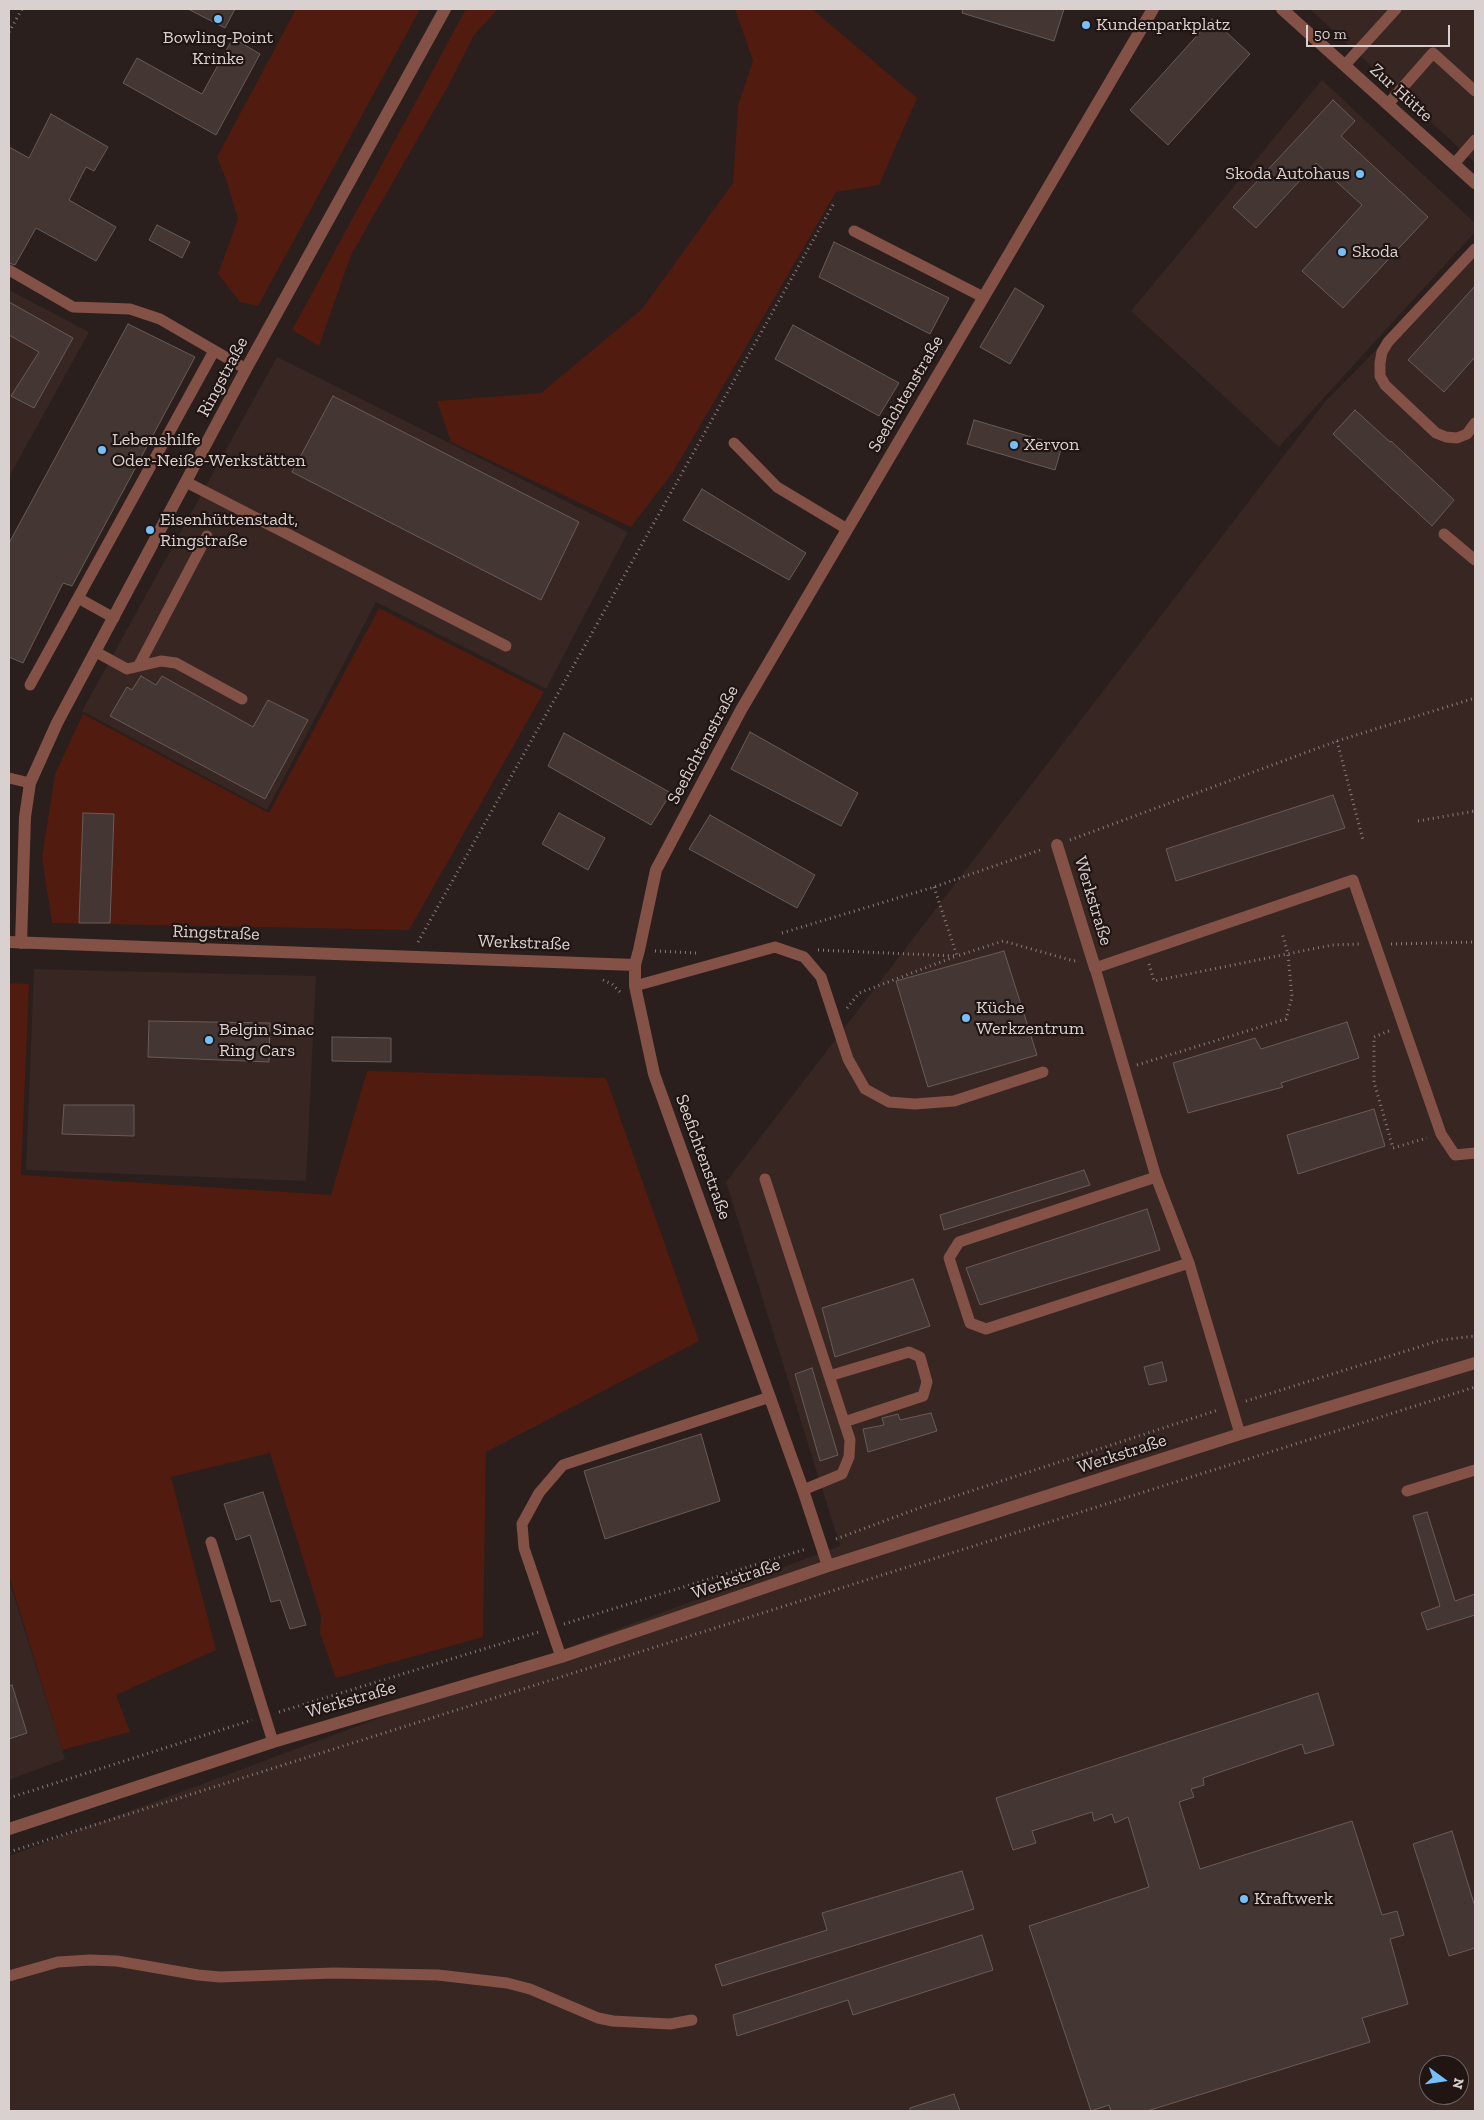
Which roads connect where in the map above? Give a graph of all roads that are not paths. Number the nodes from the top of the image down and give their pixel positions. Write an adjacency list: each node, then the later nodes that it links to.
1 (445, 9): 16 (street, Ringstraße)
2 (1152, 9): 14 (street, Seefichtenstraße)
3 (1282, 9): 5 (street, Zur Hütte)
4 (1396, 9): 5 (lane)
5 (1345, 65): 7 (street, Zur Hütte)
6 (1475, 91): 7 (lane)
7 (1388, 104): 9 (street, Zur Hütte)
8 (1475, 140): 9 (lane)
9 (1454, 164): 10 (street, Zur Hütte)
10 (1475, 183)
11 (854, 231): 14 (lane)
12 (1475, 249): 17 (lane)
13 (9, 270): 15 (lane)
14 (983, 297): 20 (street, Seefichtenstraße)
15 (214, 351): 16 (lane); 24 (lane)
16 (246, 369): 19 (street, Ringstraße)
17 (1475, 423)
18 (734, 443): 20 (lane)
19 (186, 482): 25 (street, Ringstraße); 26 (lane)
20 (847, 529): 36 (street, Seefichtenstraße)
21 (1444, 534): 23 (lane)
22 (207, 536): 28 (lane)
23 (1475, 560)
24 (78, 598): 25 (lane); 29 (lane)
25 (114, 618): 27 (street, Ringstraße)
26 (506, 646)
27 (96, 652): 28 (lane); 32 (street, Ringstraße)
28 (139, 665): 30 (lane)
29 (30, 685)
30 (242, 699)
31 (9, 778): 32 (lane)
32 (30, 783): 34 (street, Ringstraße)
33 (1057, 845): 37 (street, Werkstraße)
34 (15, 942): 35 (street, Ringstraße)
35 (411, 956): 36 (street, Werkstraße)
36 (635, 965): 38 (street, Seefichtenstraße)
37 (1095, 968): 40 (lane); 41 (lane)
38 (635, 986): 39 (lane); 46 (street, Seefichtenstraße)
39 (1043, 1072)
40 (1475, 1153)
41 (1156, 1177): 43 (lane); 43 (lane)
42 (765, 1179): 45 (lane)
43 (1189, 1263): 48 (lane)
44 (1475, 1363): 48 (street, Werkstraße)
45 (830, 1376): 47 (lane); 47 (lane)
46 (770, 1397): 50 (street, Seefichtenstraße); 54 (lane)
47 (844, 1422): 50 (lane)
48 (1240, 1434): 53 (street, Werkstraße)
49 (1475, 1470): 51 (lane)
50 (803, 1490): 53 (street, Seefichtenstraße)
51 (1407, 1491)
52 (211, 1542): 55 (lane)
53 (828, 1566): 54 (street, Werkstraße)
54 (561, 1657): 55 (street, Werkstraße)
55 (273, 1742): 56 (street, Werkstraße)
56 (9, 1829)
57 (9, 1976): 58 (lane)
58 (692, 2020)

